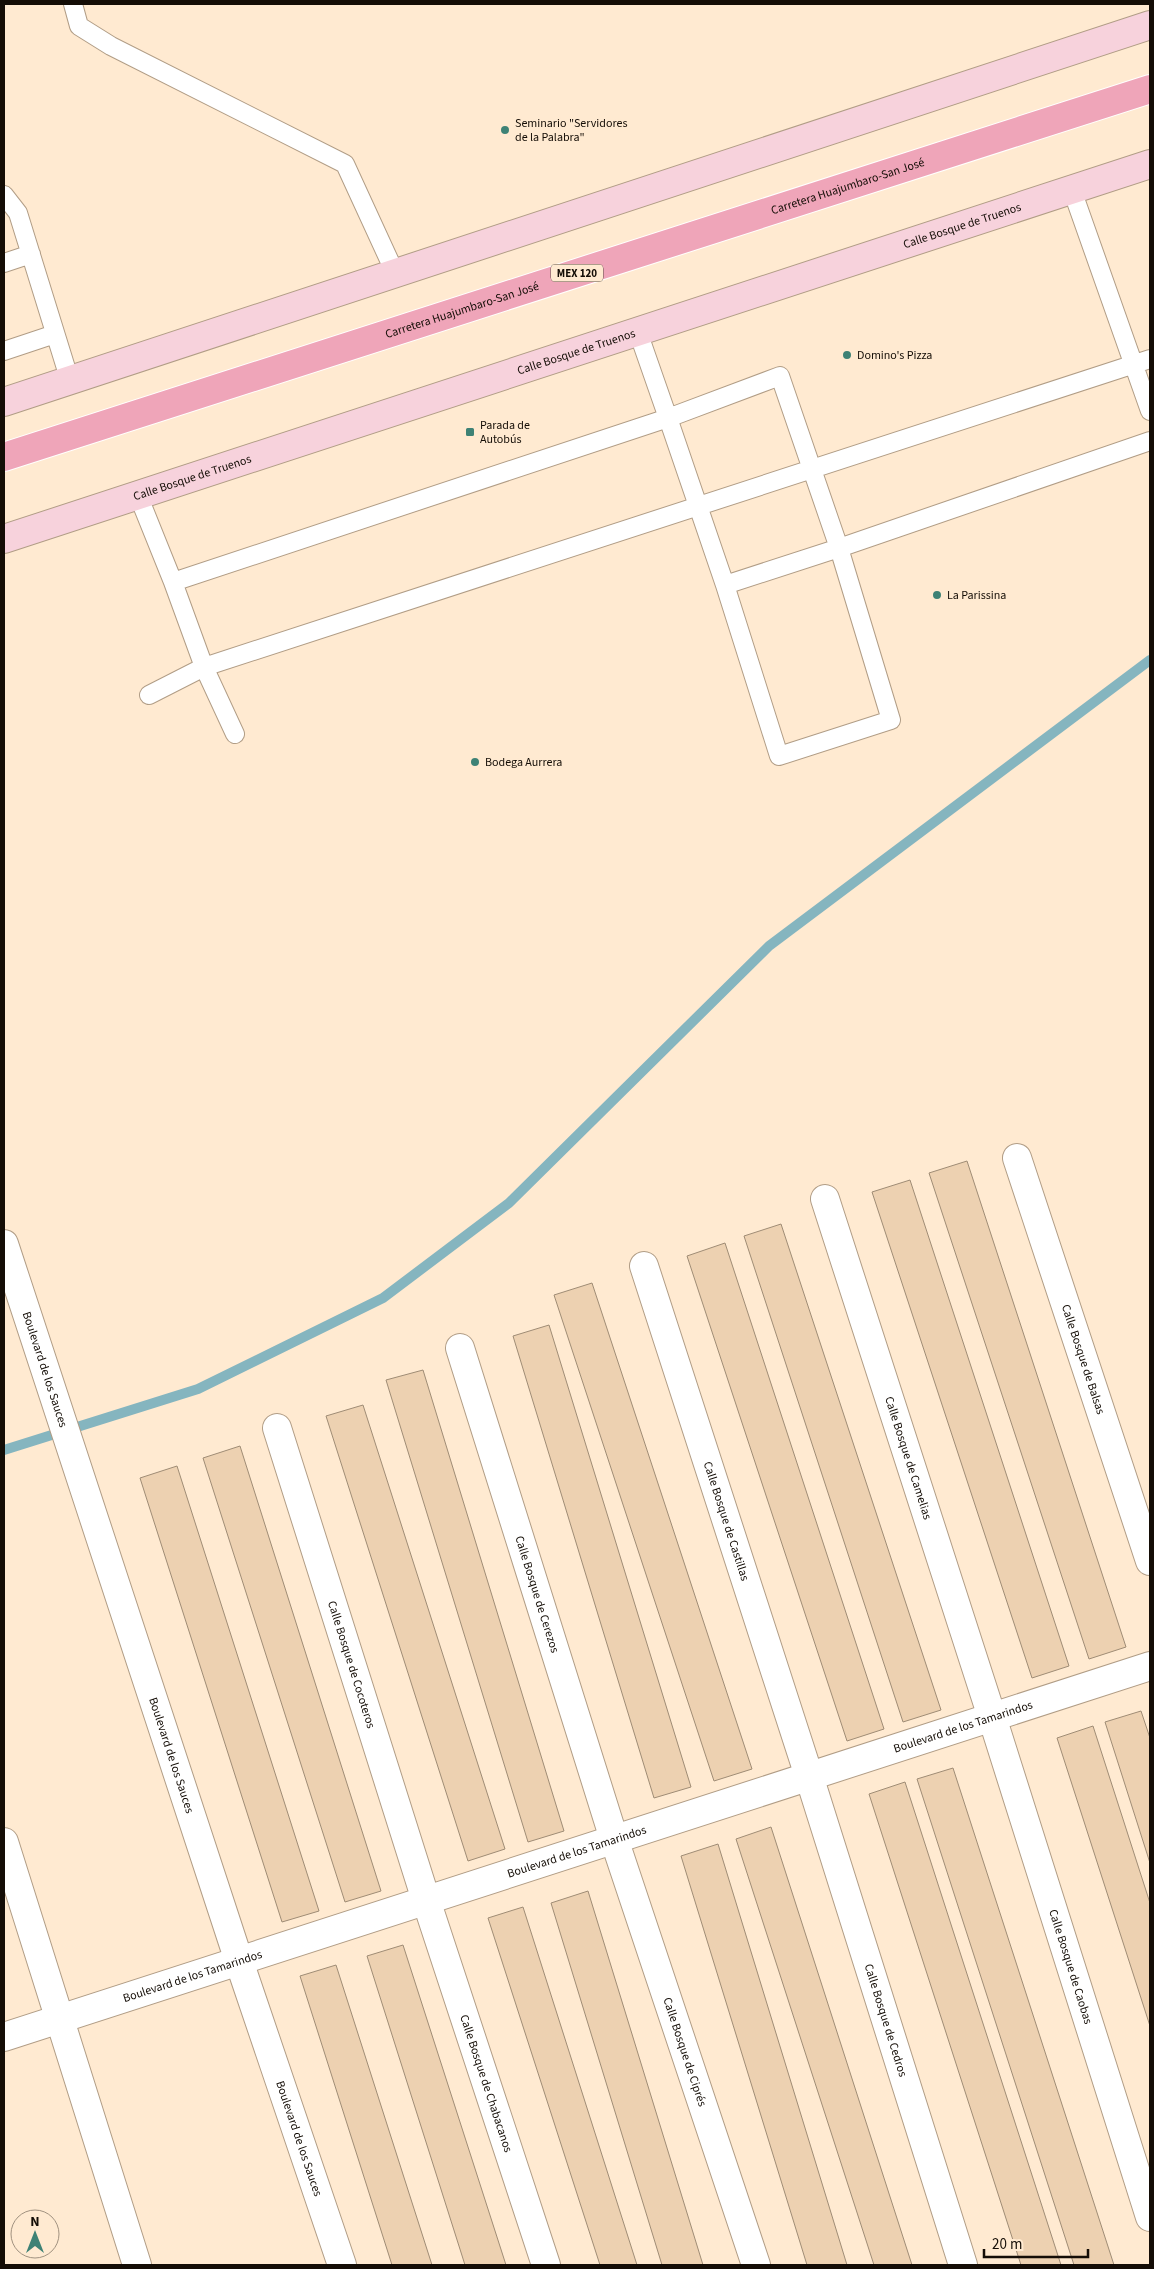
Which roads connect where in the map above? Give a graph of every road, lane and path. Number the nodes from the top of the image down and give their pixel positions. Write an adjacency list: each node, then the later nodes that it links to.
1 (72, 4): 9 (lane)
2 (1150, 25): 9 (street)
3 (1150, 89): 19 (main road, Carretera Huajumbaro-San José / MEX 120)
4 (1150, 164): 5 (street, Calle Bosque de Truenos)
5 (1072, 190): 10 (street, Calle Bosque de Truenos); 13 (lane)
6 (4, 195): 7 (lane)
7 (31, 254): 8 (lane); 11 (lane)
8 (4, 263)
9 (396, 275): 14 (street)
10 (638, 332): 17 (lane); 21 (street, Calle Bosque de Truenos)
11 (55, 334): 12 (lane); 14 (lane)
12 (4, 351)
13 (1142, 362): 16 (lane); 20 (lane)
14 (70, 381): 15 (street)
15 (4, 402)
16 (1150, 411)
17 (668, 418): 20 (lane); 22 (lane); 25 (lane)
18 (1150, 441): 24 (lane)
19 (4, 457)
20 (814, 470): 22 (lane); 24 (lane)
21 (138, 495): 23 (street, Calle Bosque de Truenos); 25 (lane)
22 (696, 506): 26 (lane); 27 (lane)
23 (4, 539)
24 (839, 548): 26 (lane); 26 (lane)
25 (173, 582): 27 (lane)
26 (725, 584)
27 (204, 667): 28 (lane); 29 (lane)
28 (149, 695)
29 (235, 734)
30 (1017, 1158): 36 (street, Calle Bosque de Balsas)
31 (825, 1199): 38 (street, Calle Bosque de Camelias)
32 (4, 1244): 43 (street, Boulevard de los Sauces)
33 (644, 1266): 39 (street, Calle Bosque de Castillas)
34 (460, 1348): 40 (street, Calle Bosque de Cerezos)
35 (277, 1428): 42 (street, Calle Bosque de Cocoteros)
36 (1150, 1561)
37 (1150, 1666): 38 (street, Boulevard de los Tamarindos)
38 (992, 1717): 39 (street, Boulevard de los Tamarindos); 46 (street, Calle Bosque de Caobas)
39 (809, 1776): 40 (street, Boulevard de los Tamarindos); 51 (street, Calle Bosque de Cedros)
40 (614, 1839): 42 (street, Boulevard de los Tamarindos); 50 (street, Calle Bosque de Ciprés)
41 (4, 1842): 44 (street)
42 (426, 1900): 43 (street, Boulevard de los Tamarindos); 49 (street, Calle Bosque de Chabacanos)
43 (239, 1961): 44 (street, Boulevard de los Tamarindos); 48 (street, Boulevard de los Sauces)
44 (60, 2018): 45 (street, Boulevard de los Tamarindos); 47 (street)
45 (4, 2036)
46 (1150, 2217)
47 (138, 2265)
48 (342, 2265)
49 (546, 2265)
50 (756, 2265)
51 (963, 2265)

